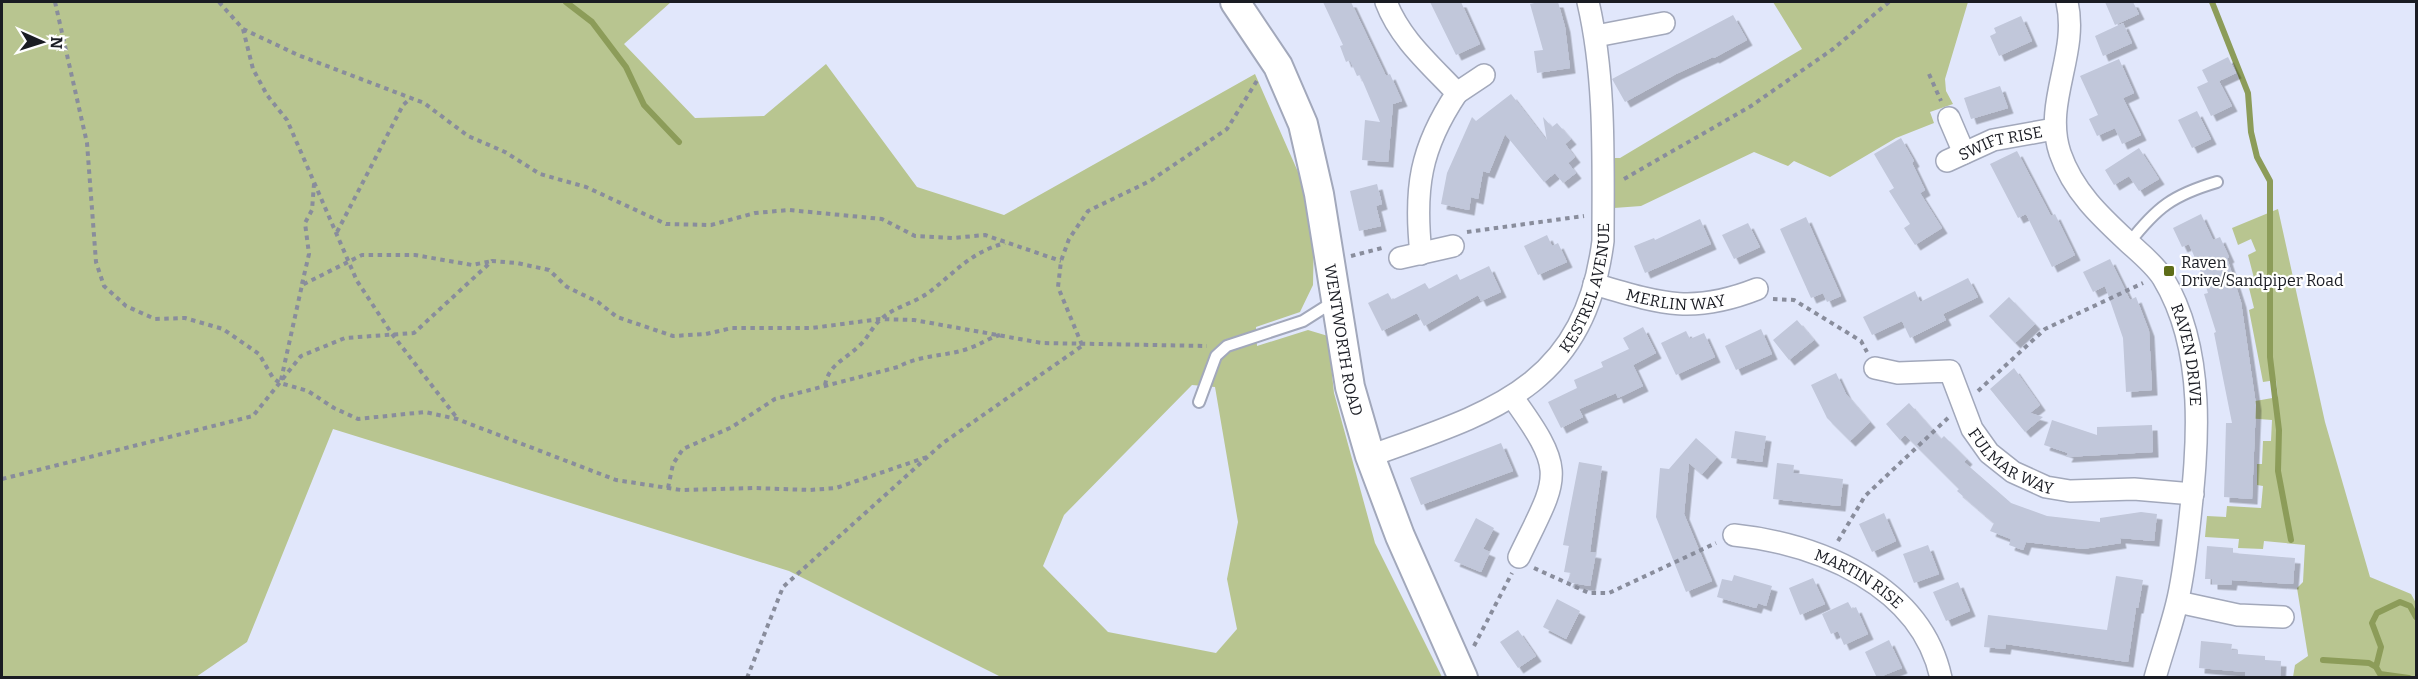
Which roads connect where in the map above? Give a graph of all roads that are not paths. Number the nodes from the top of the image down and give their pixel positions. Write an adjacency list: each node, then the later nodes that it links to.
1 (1235, 2): 18 (street, WENTWORTH ROAD)
2 (1386, 2): 8 (street)
3 (1588, 2): 6 (street, KESTREL AVENUE)
4 (2067, 2): 10 (street, RAVEN DRIVE)
5 (1664, 23): 6 (street)
6 (1596, 36): 16 (street, KESTREL AVENUE)
7 (1484, 75): 8 (street)
8 (1457, 93): 14 (street)
9 (1949, 118): 10 (street, SWIFT RISE)
10 (2055, 129): 12 (street, RAVEN DRIVE)
11 (2217, 182): 12 (lane)
12 (2129, 243): 23 (street, RAVEN DRIVE)
13 (1453, 246): 14 (street)
14 (1421, 254): 15 (street)
15 (1400, 258)
16 (1594, 284): 17 (street, MERLIN WAY); 20 (street, KESTREL AVENUE)
17 (1757, 289)
18 (1336, 301): 21 (lane); 22 (street, WENTWORTH ROAD)
19 (1875, 368): 23 (street, FULMAR WAY)
20 (1513, 398): 22 (street, KESTREL AVENUE); 25 (street)
21 (1199, 402)
22 (1370, 456): 28 (street, WENTWORTH ROAD)
23 (2193, 494): 26 (street, RAVEN DRIVE)
24 (1734, 535): 29 (street, MARTIN RISE)
25 (1519, 557)
26 (2178, 602): 27 (street); 30 (street, RAVEN DRIVE)
27 (2283, 617)
28 (1462, 674)
29 (1941, 678)
30 (2156, 678)

